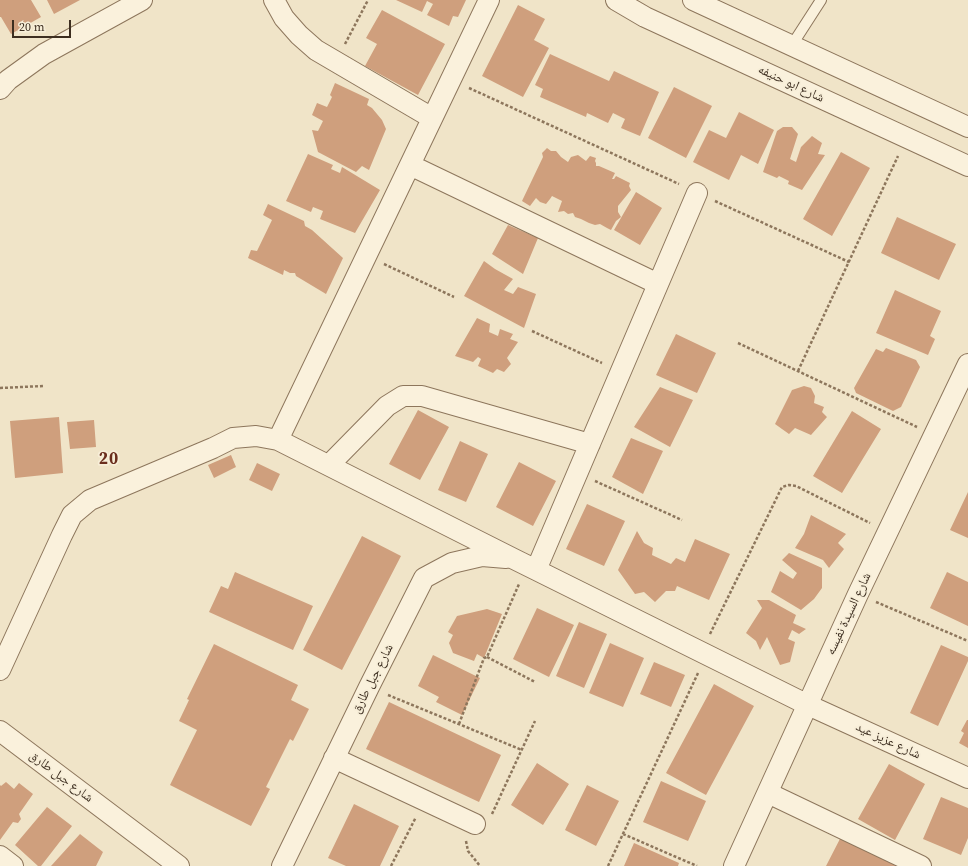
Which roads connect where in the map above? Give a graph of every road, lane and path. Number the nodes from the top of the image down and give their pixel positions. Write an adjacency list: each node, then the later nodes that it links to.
1 (142, 0): 11 (street)
2 (274, 0): 9 (street)
3 (368, 0): 9 (path)
4 (489, 0): 10 (street)
5 (616, 0): 14 (street, شارع ابو حنيفه)
6 (693, 0): 8 (street)
7 (822, 0): 8 (lane)
8 (792, 46): 13 (street)
9 (336, 61): 12 (street)
10 (451, 79): 12 (street); 17 (path)
11 (0, 89)
12 (432, 118): 15 (street)
13 (968, 127)
14 (907, 138): 16 (street, شارع ابو حنيفه); 19 (path)
15 (410, 165): 18 (street); 20 (street)
16 (968, 166)
17 (697, 193): 19 (path); 20 (street)
18 (366, 256): 21 (path); 30 (street)
19 (848, 262): 25 (path)
20 (658, 284): 26 (street)
21 (454, 297)
22 (532, 331): 26 (path)
23 (738, 343): 25 (path)
24 (968, 364): 29 (street, شارع السيدة نفيسه)
25 (798, 371): 29 (path)
26 (621, 372): 31 (street)
27 (43, 386): 28 (path)
28 (0, 388)
29 (934, 435): 35 (street, شارع السيدة نفيسه)
30 (278, 440): 32 (street, شارع عزيز عيد); 41 (street, شارع عزيز عيد)
31 (590, 444): 32 (street); 33 (street)
32 (329, 465): 36 (street, شارع عزيز عيد)
33 (578, 473): 34 (path); 36 (street)
34 (682, 520)
35 (888, 532): 37 (street, شارع السيدة نفيسه); 39 (path)
36 (526, 564): 39 (street, شارع عزيز عيد); 40 (path); 43 (street, شارع جبل طارق)
37 (858, 594): 38 (path); 44 (street, شارع السيدة نفيسه)
38 (968, 641)
39 (704, 653): 44 (street, شارع عزيز عيد); 54 (path)
40 (487, 658): 42 (path); 46 (path)
41 (0, 670)
42 (536, 682)
43 (369, 687): 46 (path); 49 (street, شارع جبل طارق)
44 (808, 704): 50 (street, شارع عزيز عيد); 51 (street, شارع السيدة نفيسه)
45 (535, 721): 48 (path)
46 (459, 724): 48 (path)
47 (0, 731): 56 (street, شارع جبل طارق)
48 (522, 750): 53 (path)
49 (334, 758): 52 (street); 58 (street, شارع جبل طارق)
50 (968, 778)
51 (768, 793): 62 (street, شارع السيدة نفيسه); 63 (street)
52 (425, 801): 53 (street); 59 (path)
53 (475, 824)
54 (623, 834): 60 (path); 61 (path)
55 (0, 856): 57 (street)
56 (173, 864)
57 (13, 866)
58 (282, 866)
59 (391, 866)
60 (608, 866)
61 (697, 866)
62 (734, 866)
63 (921, 866)

